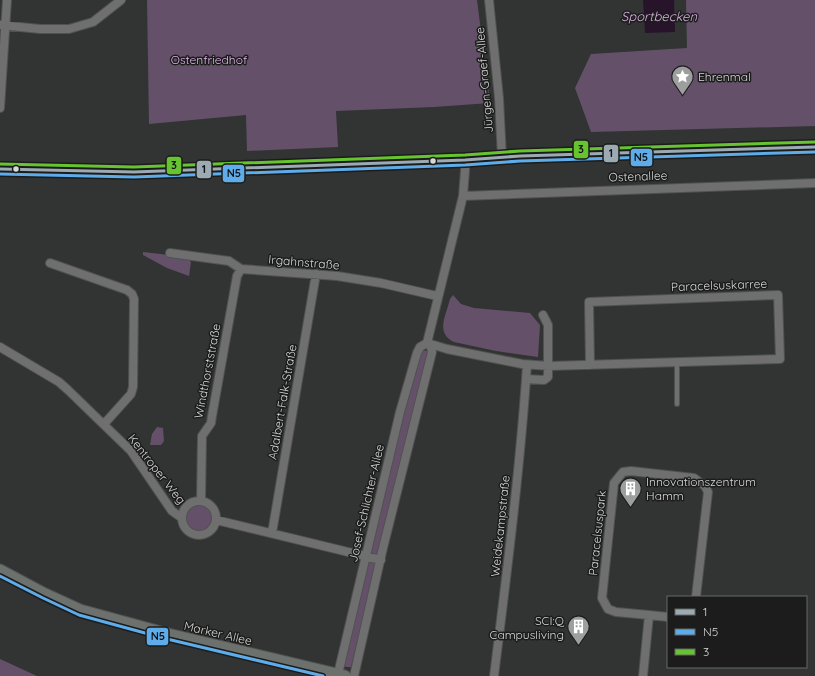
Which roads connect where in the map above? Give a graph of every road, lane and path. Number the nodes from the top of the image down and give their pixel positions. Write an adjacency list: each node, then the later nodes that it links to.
1 (7, 0): 4 (street)
2 (121, 0): 4 (street)
3 (489, 0): 7 (street, Jürgen-Graef-Allee)
4 (3, 26): 5 (street)
5 (0, 108)
6 (815, 147): 7 (main road, Ostenallee)
7 (502, 158): 8 (main road, Ostenallee)
8 (465, 160): 9 (main road, Ostenallee); 11 (street, Josef-Schlichter-Allee)
9 (0, 169)
10 (815, 183): 11 (street, Ostenallee)
11 (463, 196): 16 (street, Josef-Schlichter-Allee)
12 (170, 253): 14 (street, Irgahnstraße)
13 (50, 263): 26 (street)
14 (241, 269): 15 (street, Irgahnstraße); 27 (street, Windthorststraße)
15 (316, 274): 16 (street, Irgahnstraße); 30 (street, Adalbert-Falk-Straße)
16 (437, 296): 18 (street, Josef-Schlichter-Allee)
17 (543, 315): 23 (street)
18 (427, 343): 21 (street, Paracelsuskarree); 31 (street, Josef-Schlichter-Allee); 32 (street, Josef-Schlichter-Allee)
19 (0, 347): 26 (street, Kentroper Weg)
20 (677, 362): 22 (street, Paracelsuskarree); 22 (street, Paracelsuskarree); 25 (lane)
21 (527, 364): 23 (street, Paracelsuskarree); 24 (street, Weidekampstraße)
22 (590, 365): 23 (street, Paracelsuskarree)
23 (552, 366): 24 (street)
24 (526, 379): 39 (street, Weidekampstraße)
25 (677, 404)
26 (104, 424): 28 (street, Kentroper Weg)
27 (200, 501): 28 (street); 29 (street)
28 (182, 518): 29 (street)
29 (216, 520): 30 (street)
30 (272, 533): 31 (street)
31 (366, 556): 32 (street); 37 (street, Josef-Schlichter-Allee)
32 (380, 560): 38 (street, Josef-Schlichter-Allee)
33 (0, 570): 37 (main road, Marker Allee)
34 (696, 596): 35 (street, Paracelsuspark)
35 (649, 615): 36 (street, Paracelsuspark); 40 (street)
36 (667, 617)
37 (342, 675)
38 (354, 676)
39 (494, 676)
40 (643, 676)

